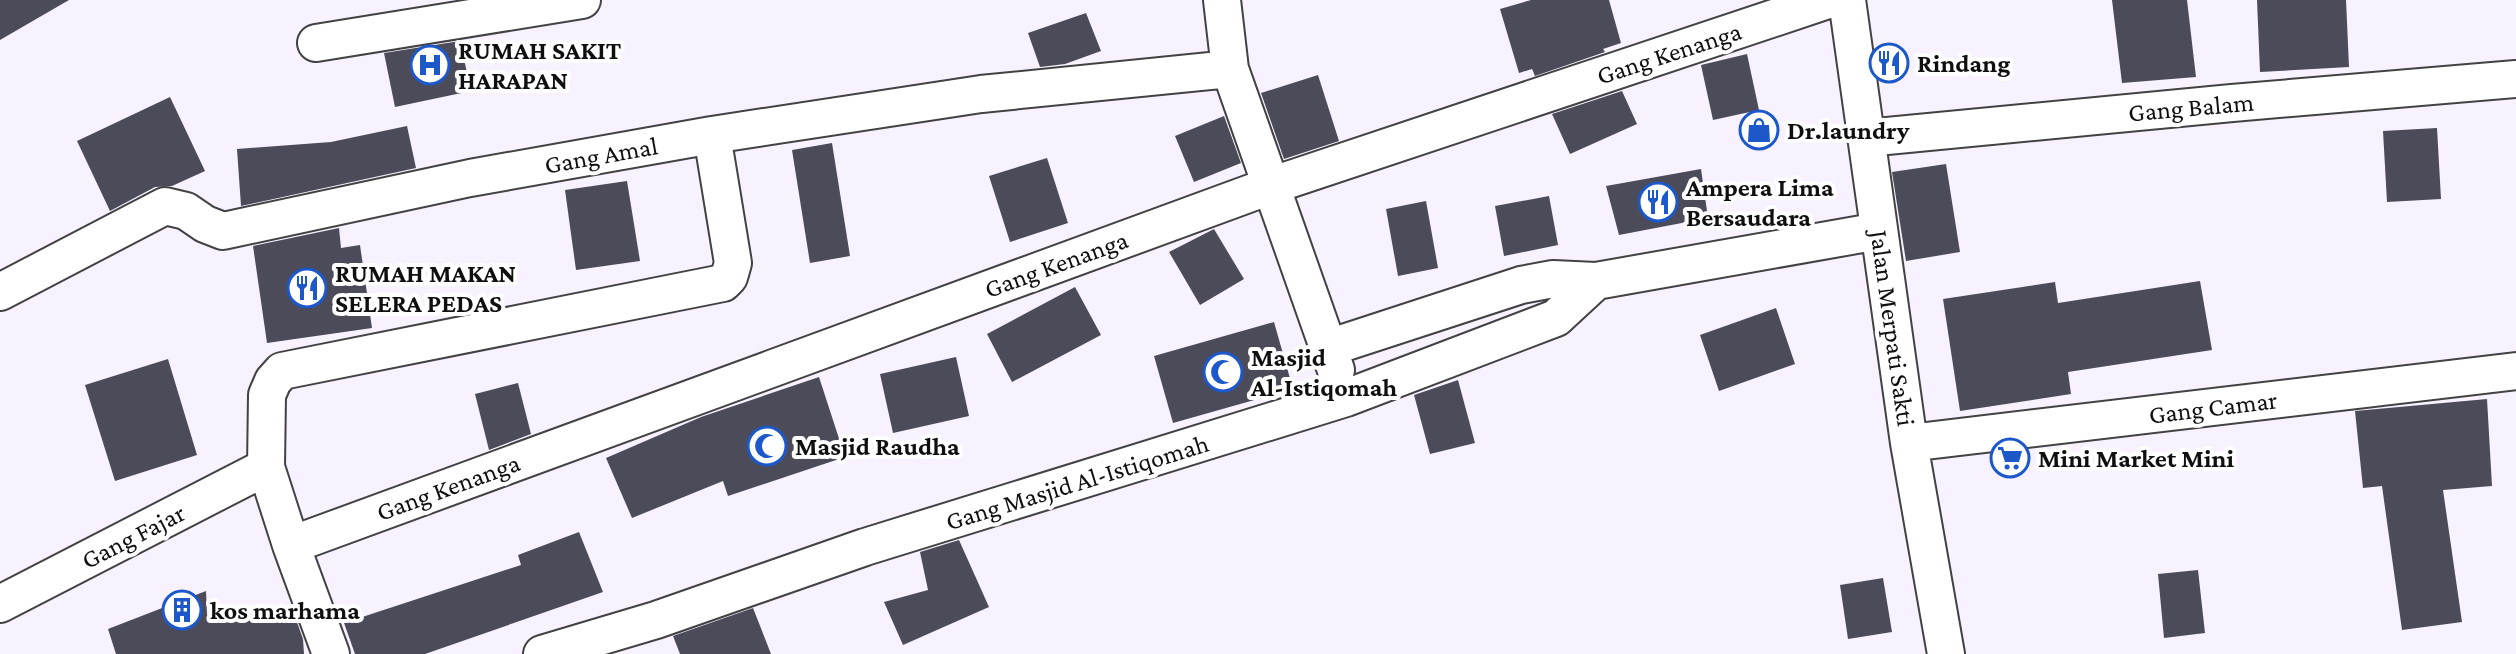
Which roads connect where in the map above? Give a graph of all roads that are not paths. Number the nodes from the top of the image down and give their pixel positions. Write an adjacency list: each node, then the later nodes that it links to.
1 (582, 0): 5 (street)
2 (1222, 0): 6 (street)
3 (1828, 0): 10 (street, Gang Kenanga)
4 (1847, 0): 9 (street, Jalan Merpati Sakti)
5 (316, 43)
6 (1230, 69): 8 (street, Gang Amal); 10 (street)
7 (2516, 79): 9 (street, Gang Balam)
8 (712, 135): 13 (street, Gang Amal); 18 (street)
9 (1866, 138): 11 (street, Jalan Merpati Sakti)
10 (1270, 186): 14 (street); 19 (street, Gang Kenanga)
11 (1879, 231): 12 (street); 17 (street, Jalan Merpati Sakti)
12 (1596, 281): 14 (street); 16 (street, Gang Masjid Al-Istiqomah)
13 (0, 292)
14 (1328, 348): 16 (street)
15 (2516, 371): 17 (street, Gang Camar)
16 (1346, 398): 22 (street, Gang Masjid Al-Istiqomah)
17 (1909, 443): 23 (street, Jalan Merpati Sakti)
18 (266, 467): 19 (street); 20 (street, Gang Fajar)
19 (291, 545): 21 (street)
20 (0, 604)
21 (331, 654)
22 (542, 654)
23 (1946, 654)

